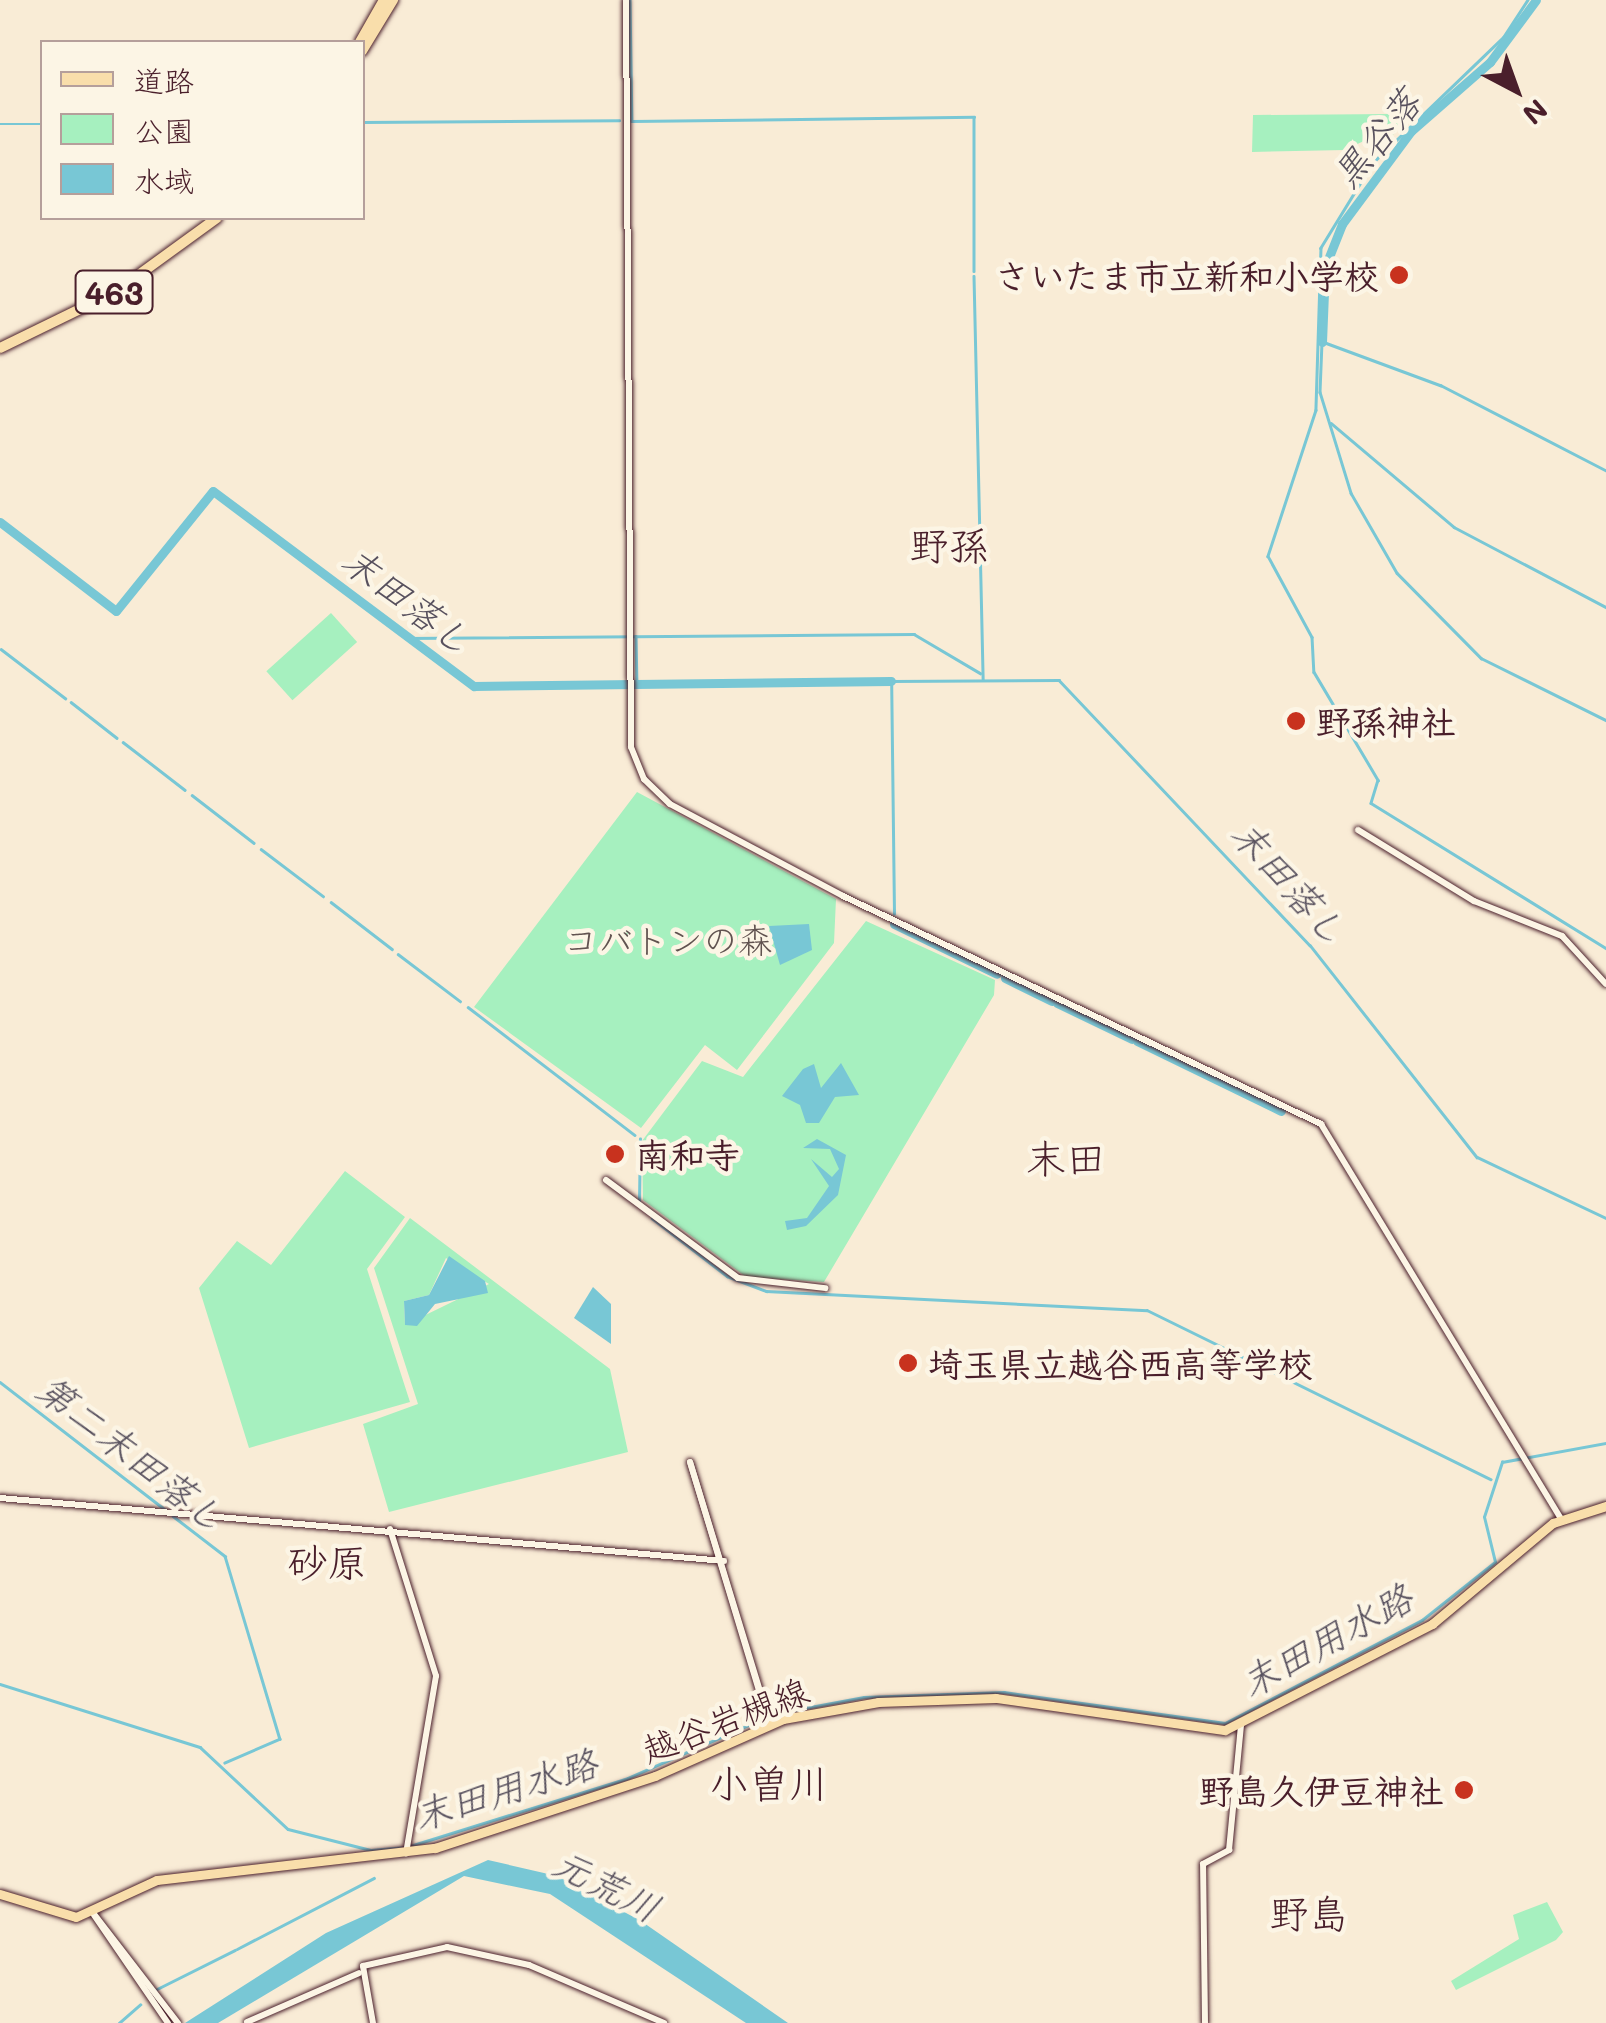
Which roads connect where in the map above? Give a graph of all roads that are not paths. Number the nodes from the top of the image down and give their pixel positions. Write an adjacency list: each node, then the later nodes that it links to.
1 (384, 0): 4 (highway)
2 (393, 0): 5 (highway)
3 (626, 0): 15 (street)
4 (361, 40)
5 (365, 45)
6 (203, 220): 8 (highway, 463)
7 (214, 220): 8 (highway, 463)
8 (0, 345)
9 (1358, 830): 10 (street)
10 (1606, 984)
11 (606, 1180): 12 (street)
12 (825, 1288)
13 (0, 1498): 16 (street)
14 (1606, 1506): 15 (main road)
15 (1561, 1518): 19 (main road)
16 (390, 1529): 17 (street); 20 (street)
17 (720, 1561): 17 (street); 18 (street)
18 (770, 1724): 19 (main road, 越谷岩槻線); 20 (main road, 越谷岩槻線)
19 (1241, 1726): 30 (street)
20 (406, 1849): 22 (main road, 越谷岩槻線)
21 (0, 1894): 22 (main road)
22 (94, 1914): 24 (street)
23 (359, 1973): 25 (street); 28 (street); 29 (street)
24 (158, 2007): 26 (street); 27 (street)
25 (247, 2022)
26 (168, 2023)
27 (178, 2023)
28 (373, 2023)
29 (664, 2023)
30 (1206, 2023)

